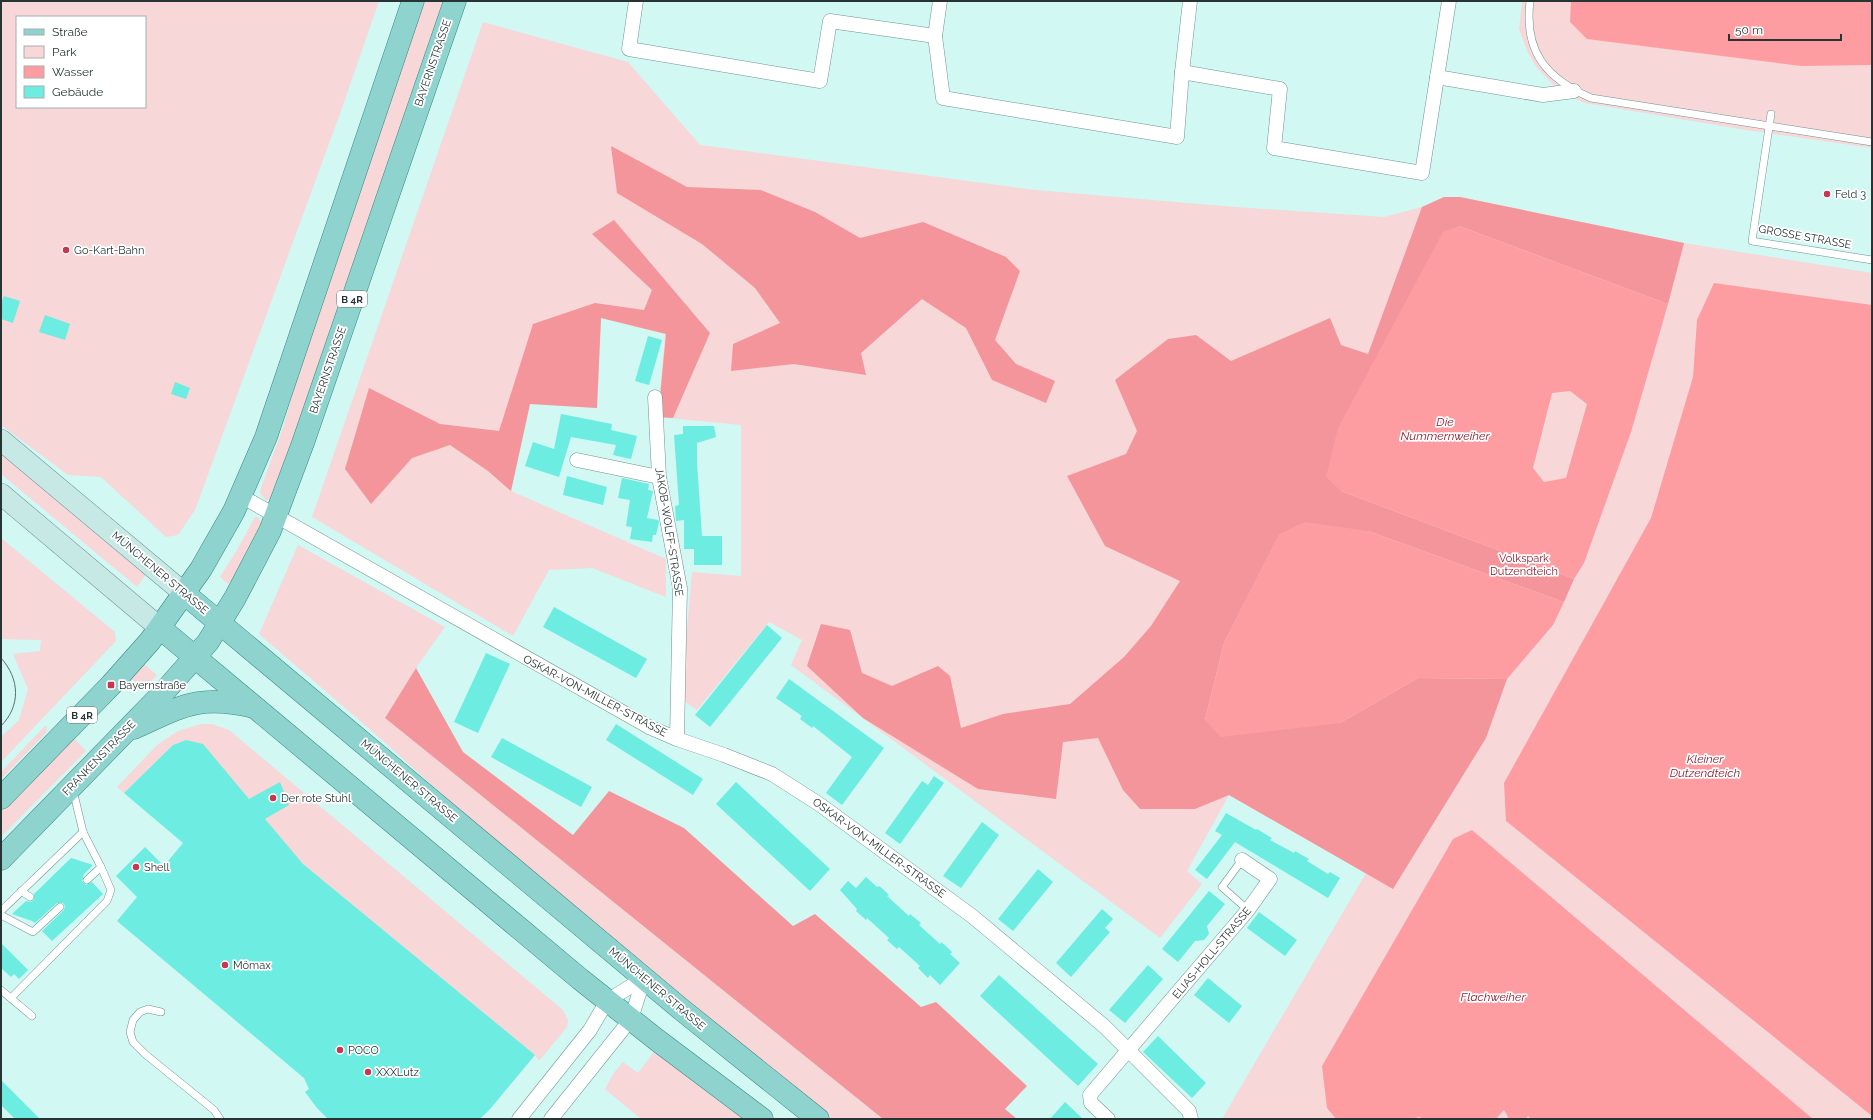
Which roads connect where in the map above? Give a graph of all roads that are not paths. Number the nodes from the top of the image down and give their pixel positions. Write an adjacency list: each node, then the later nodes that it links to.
1 (413, 1): 21 (main road, B 4R)
2 (455, 1): 22 (main road, BAYERNSTRASSE / B 4R)
3 (636, 1): 8 (street)
4 (940, 1): 8 (street)
5 (1190, 1): 9 (street)
6 (1449, 1): 10 (street)
7 (1530, 1): 11 (lane)
8 (935, 36): 9 (street)
9 (1182, 72): 10 (street)
10 (1437, 76): 11 (street)
11 (1574, 91): 13 (lane)
12 (1771, 114): 13 (lane)
13 (1769, 126): 14 (lane); 15 (lane, GROSSE STRASSE)
14 (1872, 142)
15 (1872, 260)
16 (655, 397): 19 (street, JAKOB-WOLFF-STRASSE)
17 (1, 440): 23 (main road, MÜNCHENER STRASSE)
18 (578, 460): 19 (street)
19 (659, 477): 29 (street, JAKOB-WOLFF-STRASSE)
20 (1, 494): 25 (main road)
21 (241, 496): 22 (street, OSKAR-VON-MILLER-STRASSE); 23 (main road, B 4R)
22 (276, 515): 24 (main road, BAYERNSTRASSE / B 4R); 29 (street, OSKAR-VON-MILLER-STRASSE)
23 (185, 594): 24 (main road, MÜNCHENER STRASSE); 25 (main road, B 4R)
24 (220, 623): 26 (main road, BAYERNSTRASSE / B 4R); 43 (main road, MÜNCHENER STRASSE)
25 (160, 628): 26 (main road); 31 (main road, B 4R)
26 (196, 657): 27 (main road); 28 (main road, FRANKENSTRASSE / B 4R)
27 (255, 707): 28 (main road); 46 (main road)
28 (123, 734): 30 (main road, FRANKENSTRASSE / B 4R)
29 (677, 739): 50 (street, OSKAR-VON-MILLER-STRASSE)
30 (72, 786): 32 (lane); 33 (main road, FRANKENSTRASSE / B 4R)
31 (1, 798)
32 (83, 832): 35 (lane); 37 (lane)
33 (1, 859)
34 (1242, 860): 40 (lane); 40 (street, ELIAS-HOLL-STRASSE)
35 (101, 866): 36 (lane); 45 (lane)
36 (87, 880)
37 (21, 891): 38 (lane); 41 (lane)
38 (30, 897)
39 (60, 907): 42 (lane)
40 (1248, 910): 50 (street, ELIAS-HOLL-STRASSE)
41 (1, 911)
42 (1, 915)
43 (644, 978): 46 (street); 49 (street); 55 (main road, MÜNCHENER STRASSE)
44 (1, 990): 45 (lane)
45 (11, 998): 48 (lane)
46 (607, 1001): 49 (main road); 52 (street)
47 (161, 1012): 51 (lane)
48 (32, 1016)
49 (631, 1020): 53 (street); 54 (main road)
50 (1129, 1051): 56 (street, ELIAS-HOLL-STRASSE); 57 (street, OSKAR-VON-MILLER-STRASSE)
51 (220, 1119)
52 (519, 1119)
53 (551, 1119)
54 (762, 1119)
55 (818, 1119)
56 (1108, 1119)
57 (1191, 1119)

